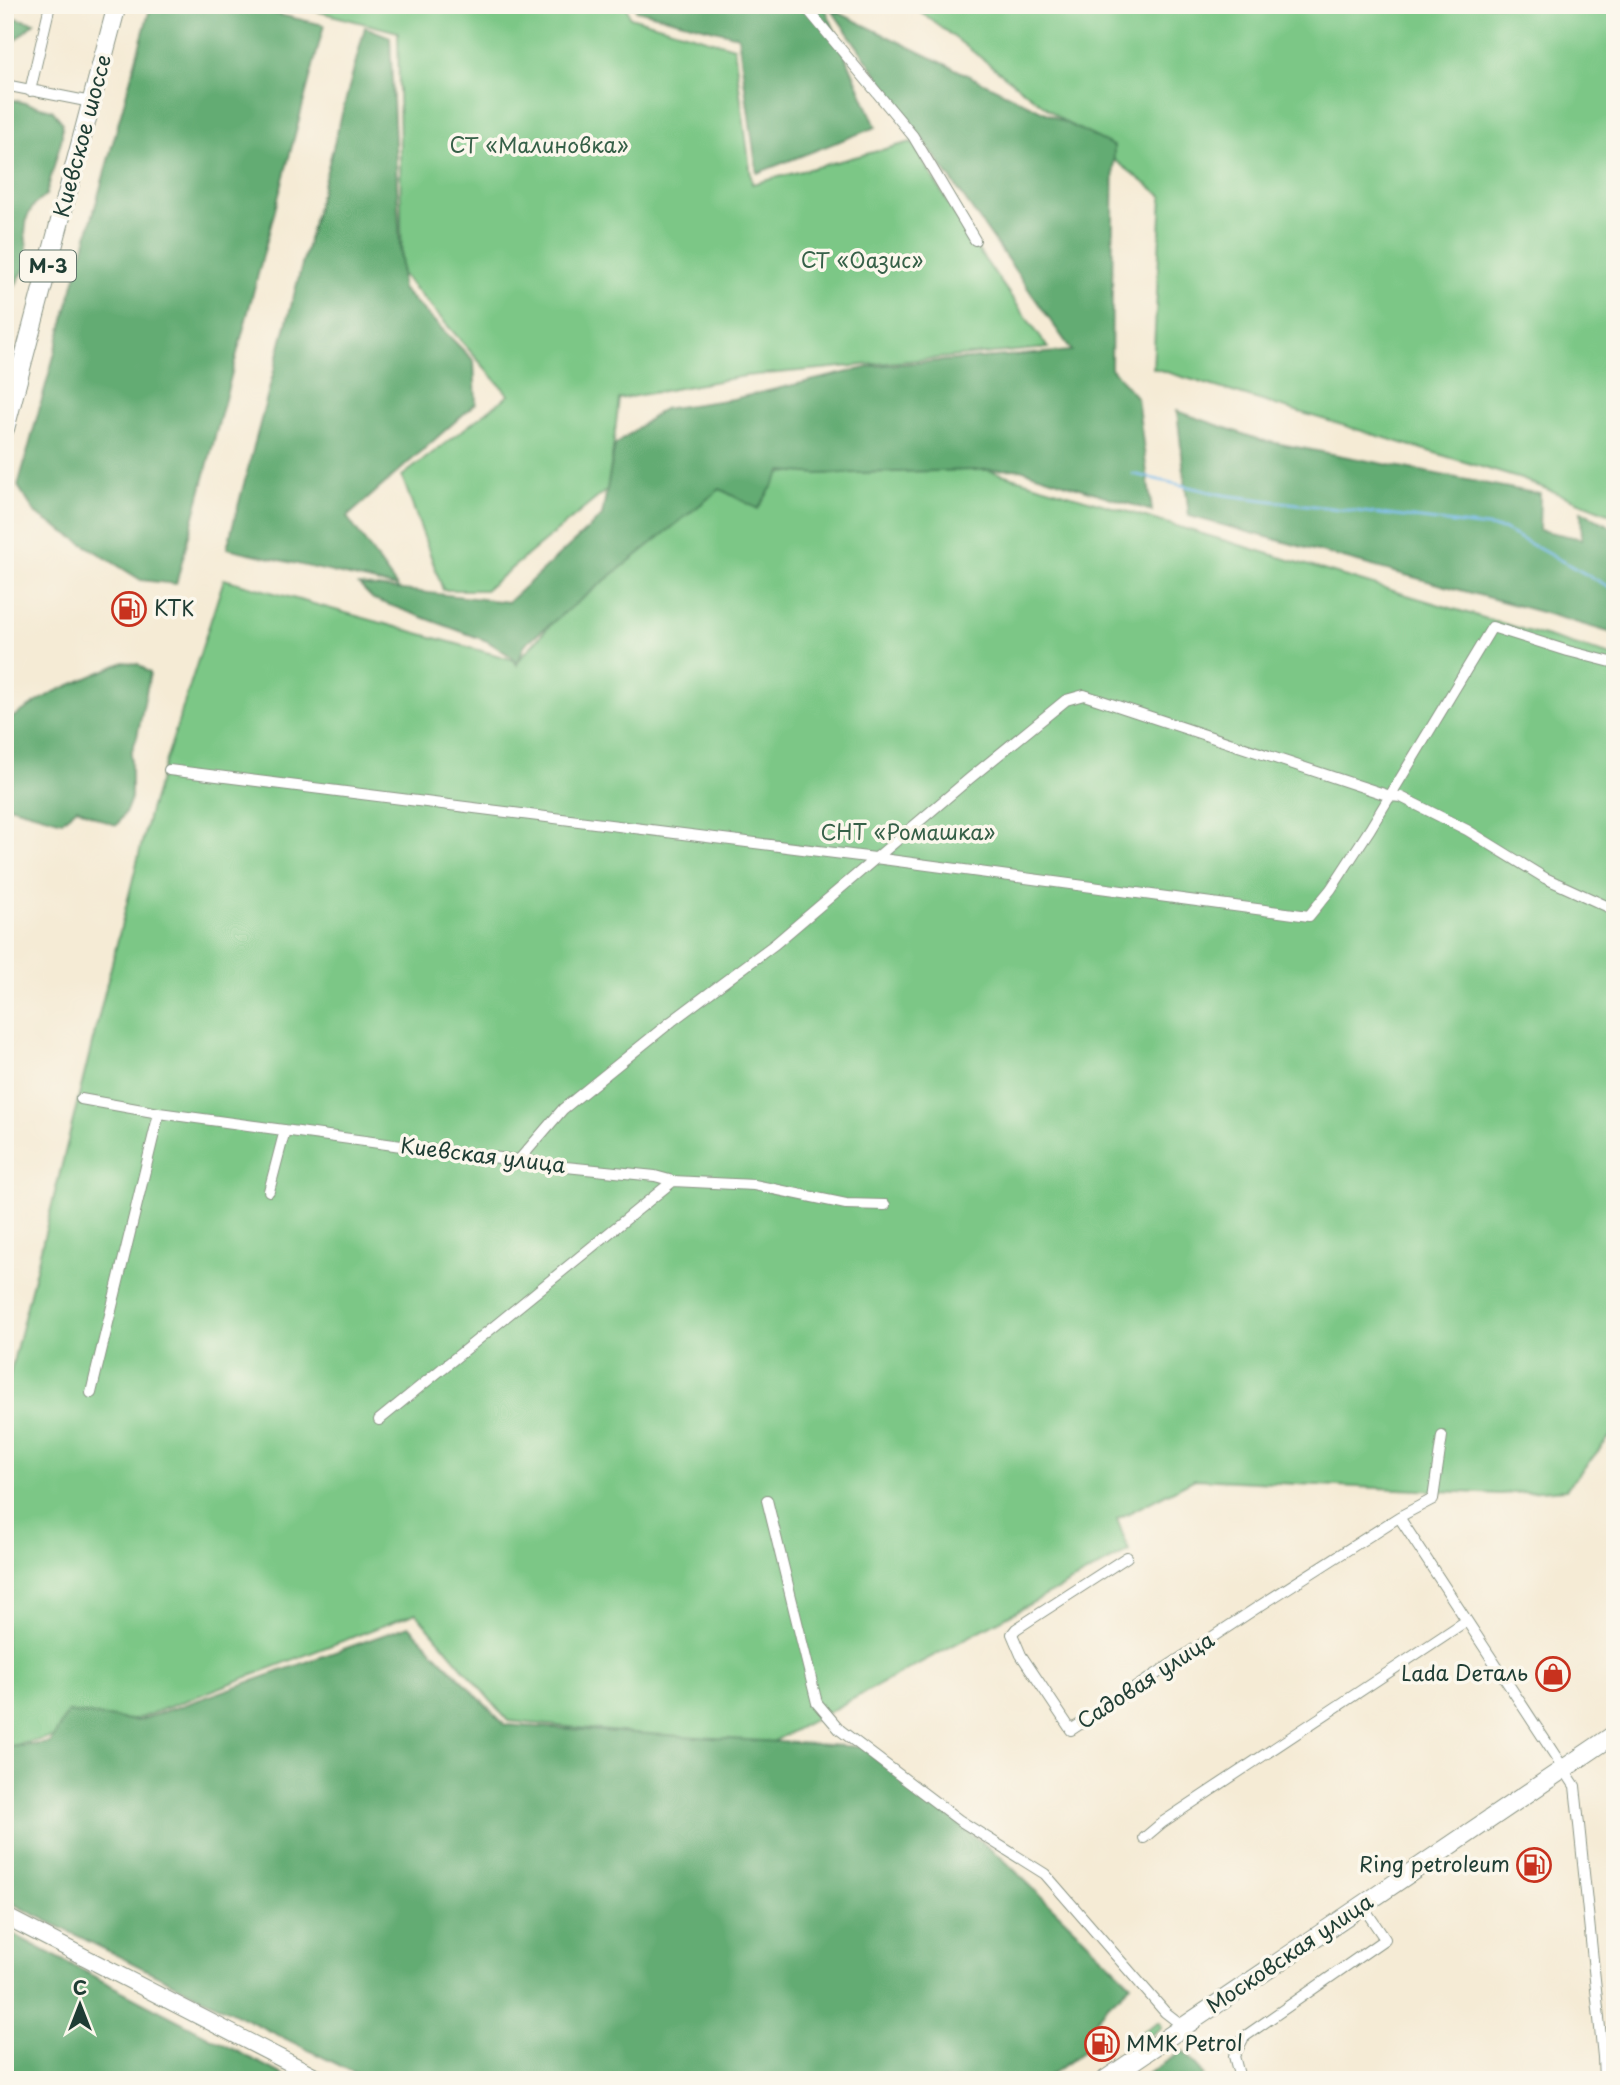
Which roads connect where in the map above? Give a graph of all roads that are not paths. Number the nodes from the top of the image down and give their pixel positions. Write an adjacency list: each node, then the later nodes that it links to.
1 (50, 5): 5 (street)
2 (117, 5): 6 (highway, Киевское шоссе / М-3)
3 (804, 5): 7 (street)
4 (5, 85): 5 (street)
5 (30, 91): 6 (street)
6 (91, 102): 8 (highway, Киевское шоссе / М-3)
7 (975, 240)
8 (5, 429)
9 (1615, 663): 11 (street)
10 (169, 770): 12 (street)
11 (1390, 796): 12 (street); 12 (street); 13 (street)
12 (875, 858): 17 (street)
13 (1615, 910)
14 (81, 1099): 15 (street, Киевская улица)
15 (159, 1113): 16 (street, Киевская улица); 21 (street)
16 (285, 1130): 17 (street, Киевская улица); 19 (street)
17 (519, 1160): 18 (street, Киевская улица)
18 (673, 1181): 20 (street, Киевская улица); 22 (street)
19 (269, 1191)
20 (885, 1205)
21 (91, 1394)
22 (379, 1420)
23 (1442, 1436): 25 (street)
24 (767, 1500): 33 (street)
25 (1399, 1517): 26 (street, Садовая улица); 27 (street)
26 (1127, 1557)
27 (1466, 1621): 29 (street); 30 (street)
28 (1615, 1734): 29 (highway, Московская улица)
29 (1564, 1769): 31 (highway, Московская улица); 35 (street)
30 (1144, 1838)
31 (1362, 1905): 33 (highway, Московская улица); 36 (street)
32 (5, 1916): 37 (main road)
33 (1184, 2026): 38 (highway, Московская улица)
34 (1615, 2053): 35 (street)
35 (1603, 2057): 39 (street)
36 (1241, 2077)
37 (323, 2080)
38 (1105, 2080)
39 (1604, 2080)

